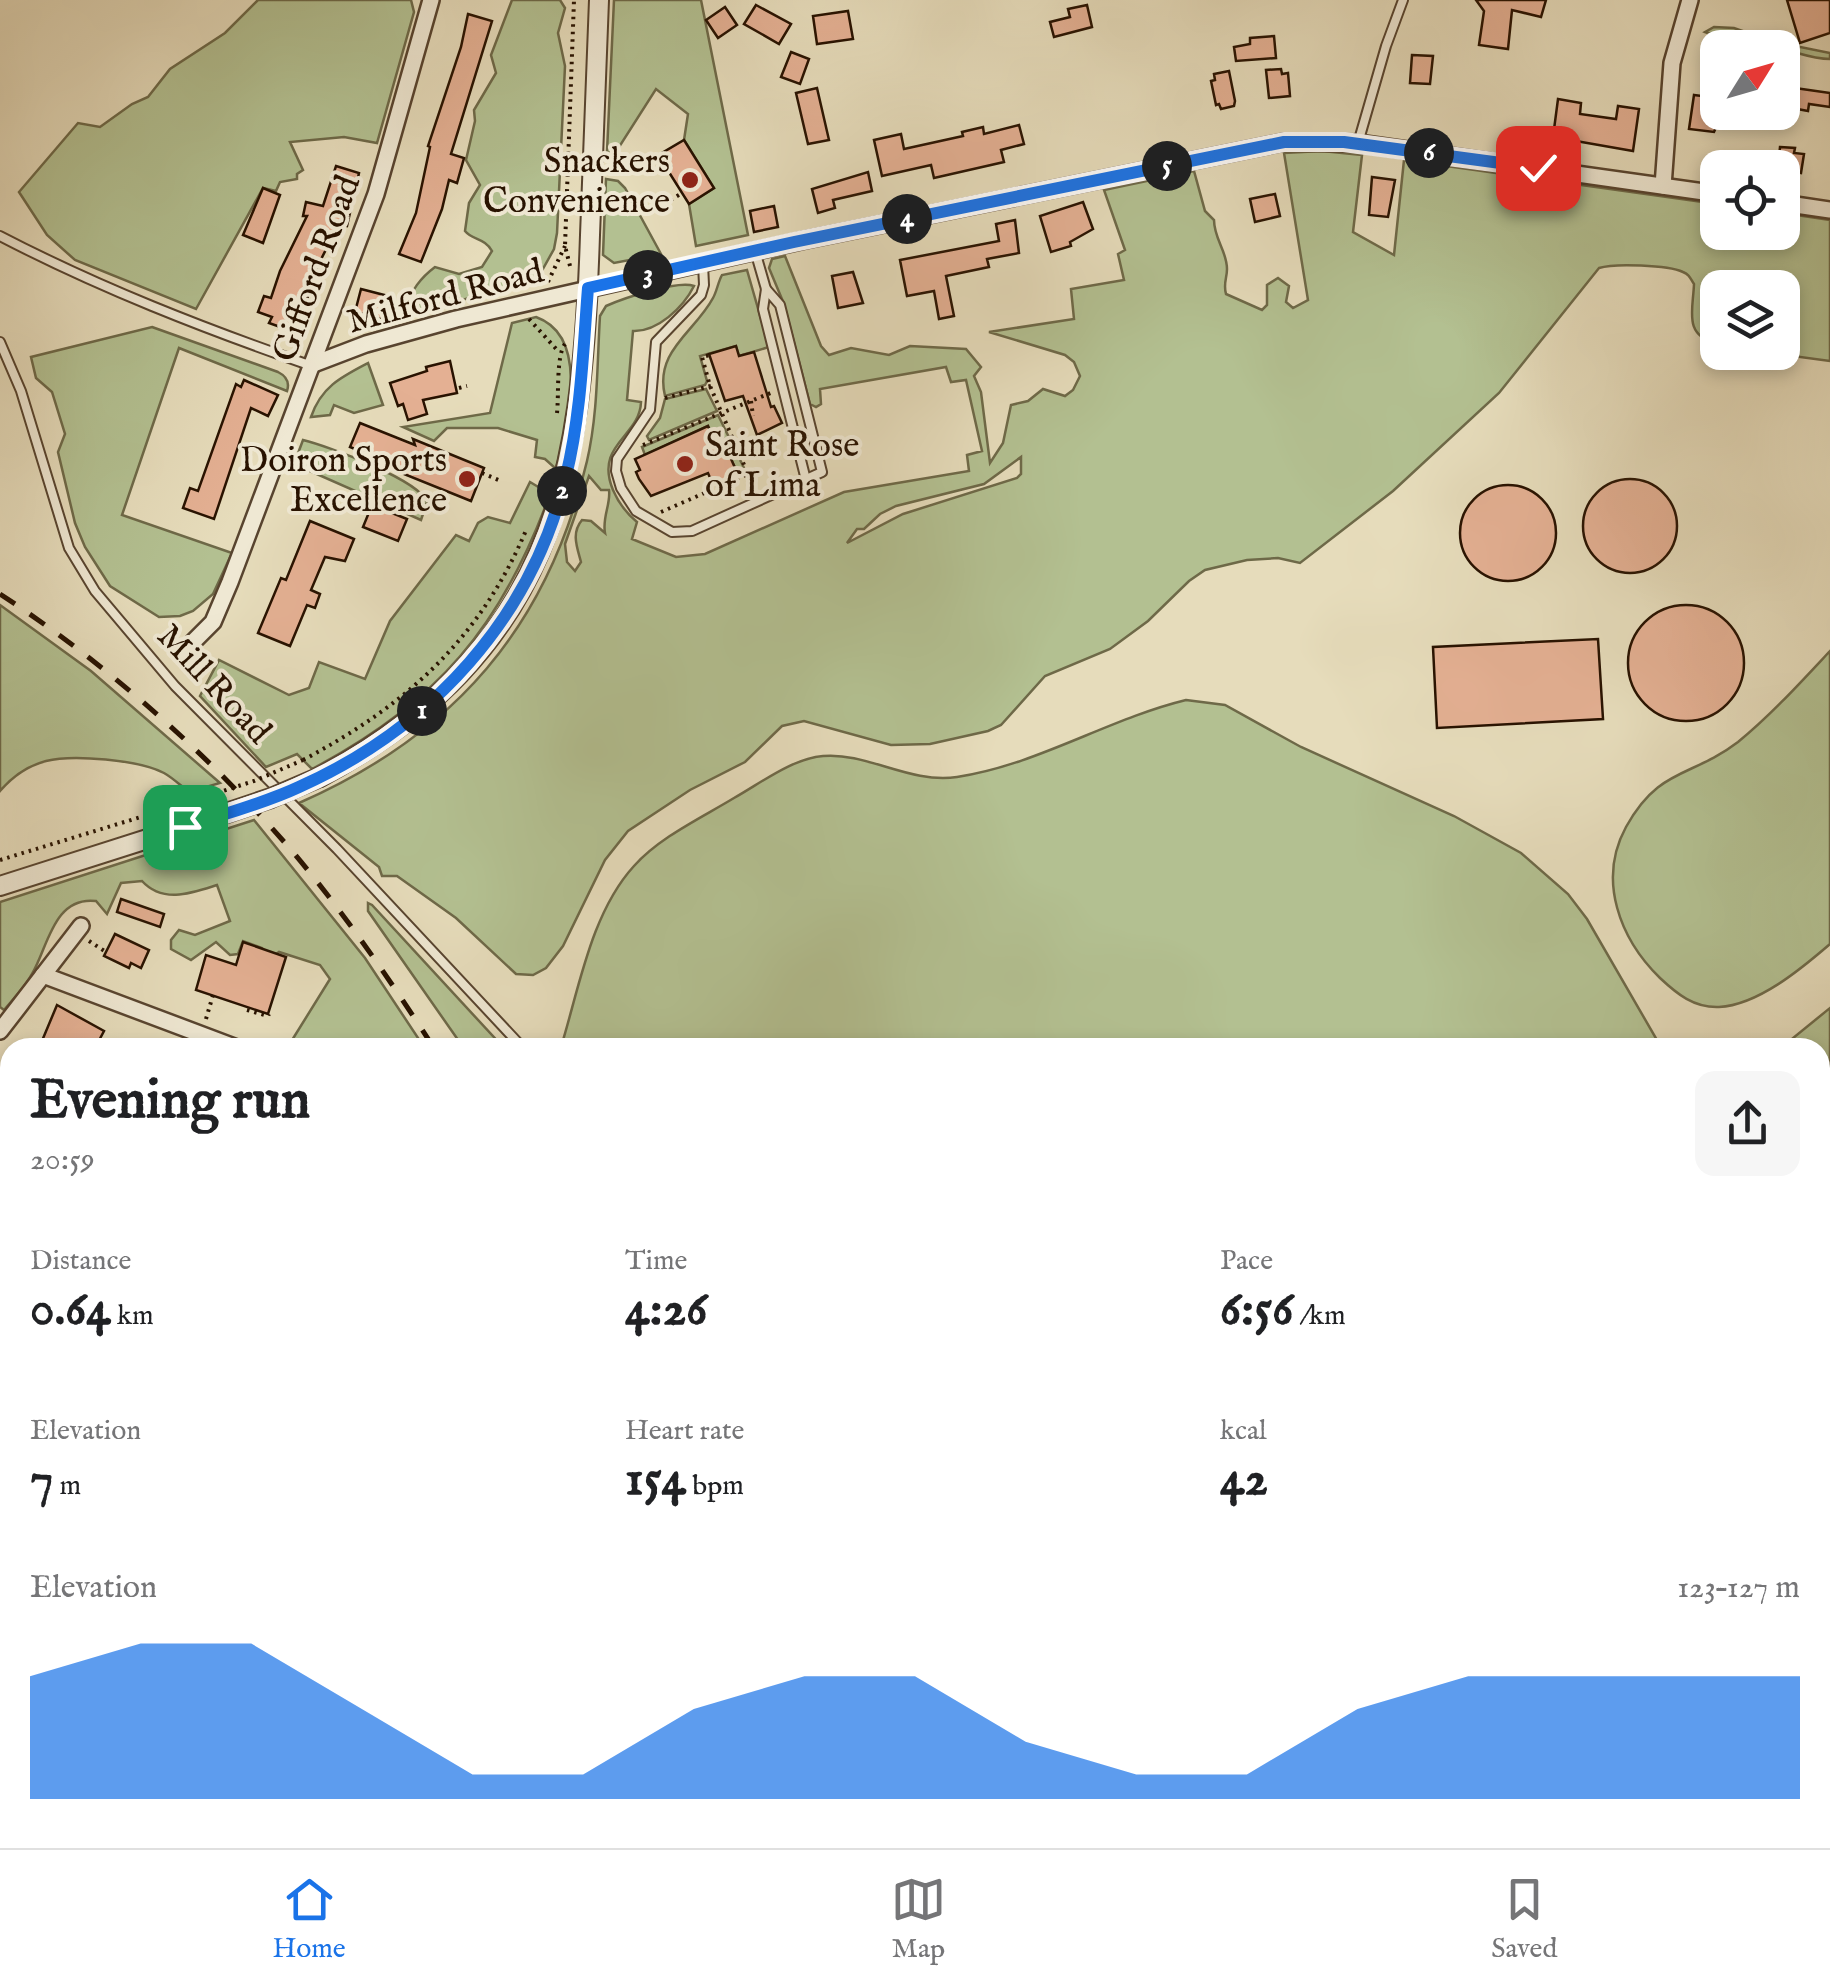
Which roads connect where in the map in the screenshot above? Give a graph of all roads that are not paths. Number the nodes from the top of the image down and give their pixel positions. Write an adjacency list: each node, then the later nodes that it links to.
1 (430, 0): 16 (street, Gifford Road)
2 (599, 0): 14 (street)
3 (1403, 0): 5 (lane)
4 (1690, 0): 6 (street)
5 (1358, 143): 6 (street, Milford Road); 11 (street, Milford Road)
6 (1663, 186): 7 (street, Milford Road)
7 (1700, 191)
8 (1800, 206): 9 (street)
9 (1830, 210)
10 (0, 236): 16 (lane)
11 (755, 251): 12 (street, Milford Road); 13 (lane)
12 (703, 263): 14 (street, Milford Road); 19 (lane)
13 (766, 289): 17 (lane); 18 (lane)
14 (579, 291): 16 (street, Milford Road); 21 (street, bridge)
15 (0, 342): 26 (lane, Mill Road)
16 (311, 365): 20 (street, Gifford Road)
17 (800, 384): 18 (lane); 19 (lane)
18 (783, 388): 19 (lane)
19 (806, 480)
20 (181, 654)
21 (0, 886)
22 (81, 926): 23 (street)
23 (43, 975): 24 (street); 25 (street)
24 (0, 1031)
25 (211, 1038)
26 (514, 1038)

